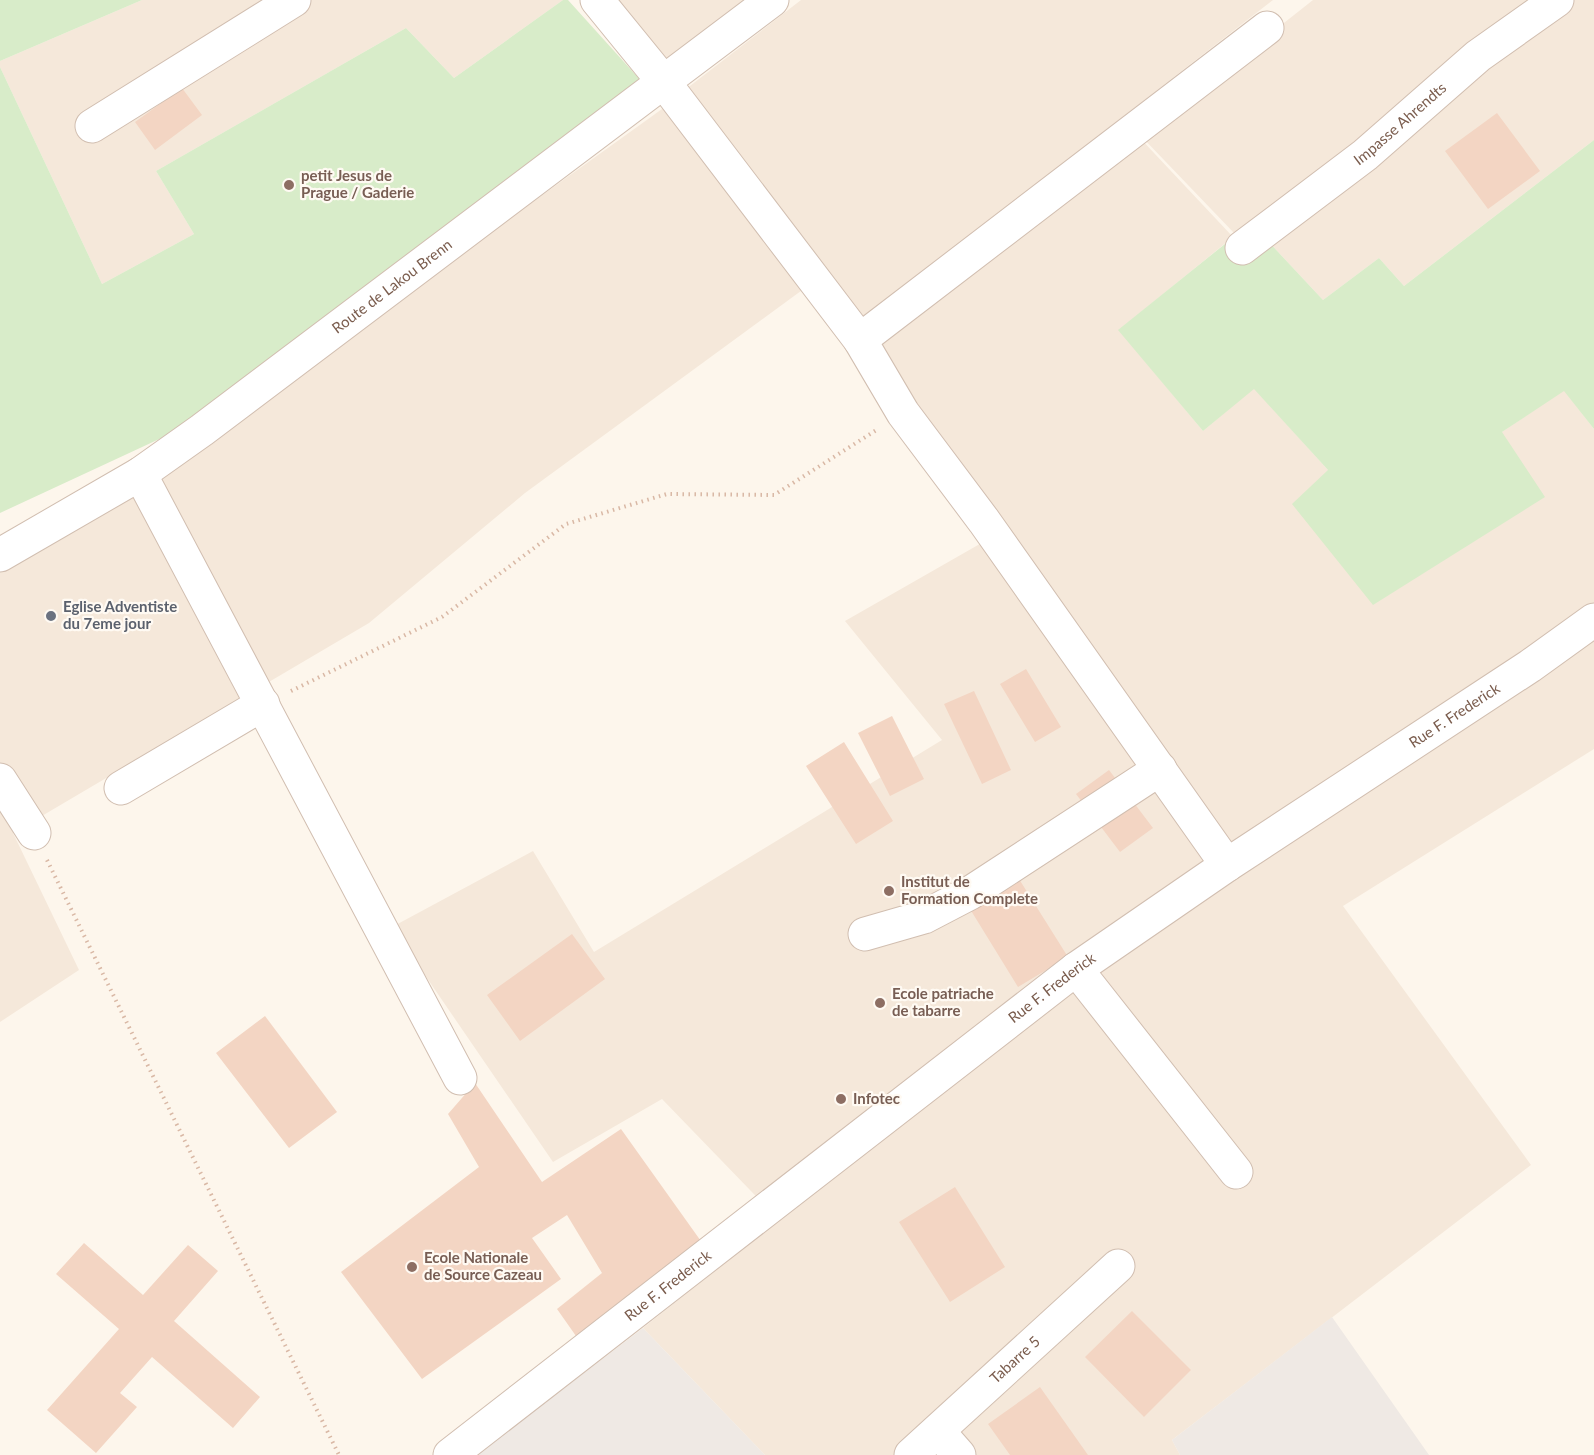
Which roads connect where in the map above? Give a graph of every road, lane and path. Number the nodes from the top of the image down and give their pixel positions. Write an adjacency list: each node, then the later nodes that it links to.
1 (294, 0): 7 (street)
2 (597, 0): 6 (street)
3 (772, 0): 6 (street, Route de Lakou Brenn)
4 (1557, 0): 8 (street, Impasse Ahrendts)
5 (1267, 28): 9 (street)
6 (663, 81): 9 (street); 11 (street, Route de Lakou Brenn)
7 (92, 126)
8 (1242, 248)
9 (860, 340): 10 (street)
10 (903, 413): 14 (path); 15 (street)
11 (140, 474): 12 (street, Route de Lakou Brenn); 14 (street)
12 (0, 555)
13 (1594, 621): 19 (street, Rue F. Frederick)
14 (263, 704): 17 (street); 22 (street)
15 (1160, 769): 19 (street); 20 (street)
16 (0, 780): 18 (street)
17 (122, 788)
18 (34, 833): 26 (path)
19 (1227, 865): 21 (street, Rue F. Frederick)
20 (865, 934)
21 (1076, 969): 23 (street); 27 (street, Rue F. Frederick)
22 (460, 1078)
23 (1236, 1172)
24 (1118, 1266): 25 (street, Tabarre 5)
25 (949, 1443): 28 (street, Tabarre 5)
26 (339, 1455)
27 (450, 1455)
28 (911, 1455)

